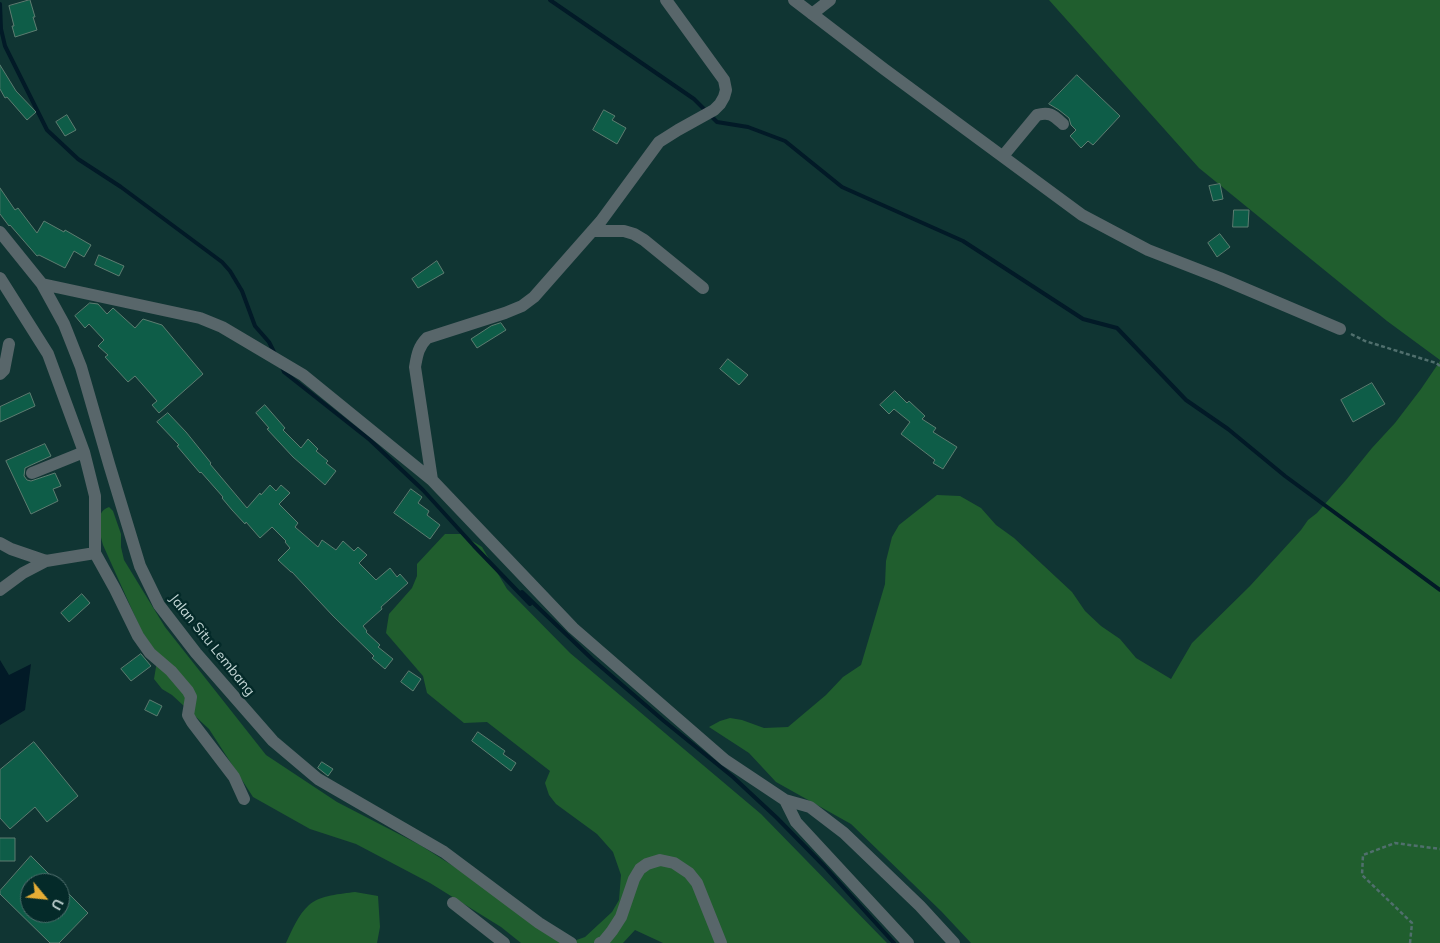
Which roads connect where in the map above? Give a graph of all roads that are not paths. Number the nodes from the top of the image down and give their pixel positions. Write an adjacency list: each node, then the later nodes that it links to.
1 (666, 0): 7 (street)
2 (794, 0): 4 (street)
3 (830, 0): 4 (street)
4 (812, 14): 6 (street)
5 (1063, 124): 6 (street)
6 (1003, 156): 12 (street)
7 (592, 231): 11 (street); 17 (street)
8 (0, 232): 10 (street, Jalan Situ Lembang)
9 (0, 278): 15 (street)
10 (42, 284): 17 (street); 26 (street, Jalan Situ Lembang)
11 (703, 288)
12 (1340, 329)
13 (9, 344): 14 (street)
14 (0, 374)
15 (84, 452): 16 (street); 19 (street)
16 (32, 473)
17 (432, 480): 23 (street)
18 (0, 543): 20 (street)
19 (95, 553): 20 (street); 22 (street)
20 (46, 561): 21 (street)
21 (0, 590)
22 (244, 799)
23 (785, 800): 29 (street); 30 (street)
24 (453, 903): 25 (street)
25 (504, 943)
26 (571, 943)
27 (600, 943): 28 (street)
28 (721, 943)
29 (908, 943)
30 (954, 943)

